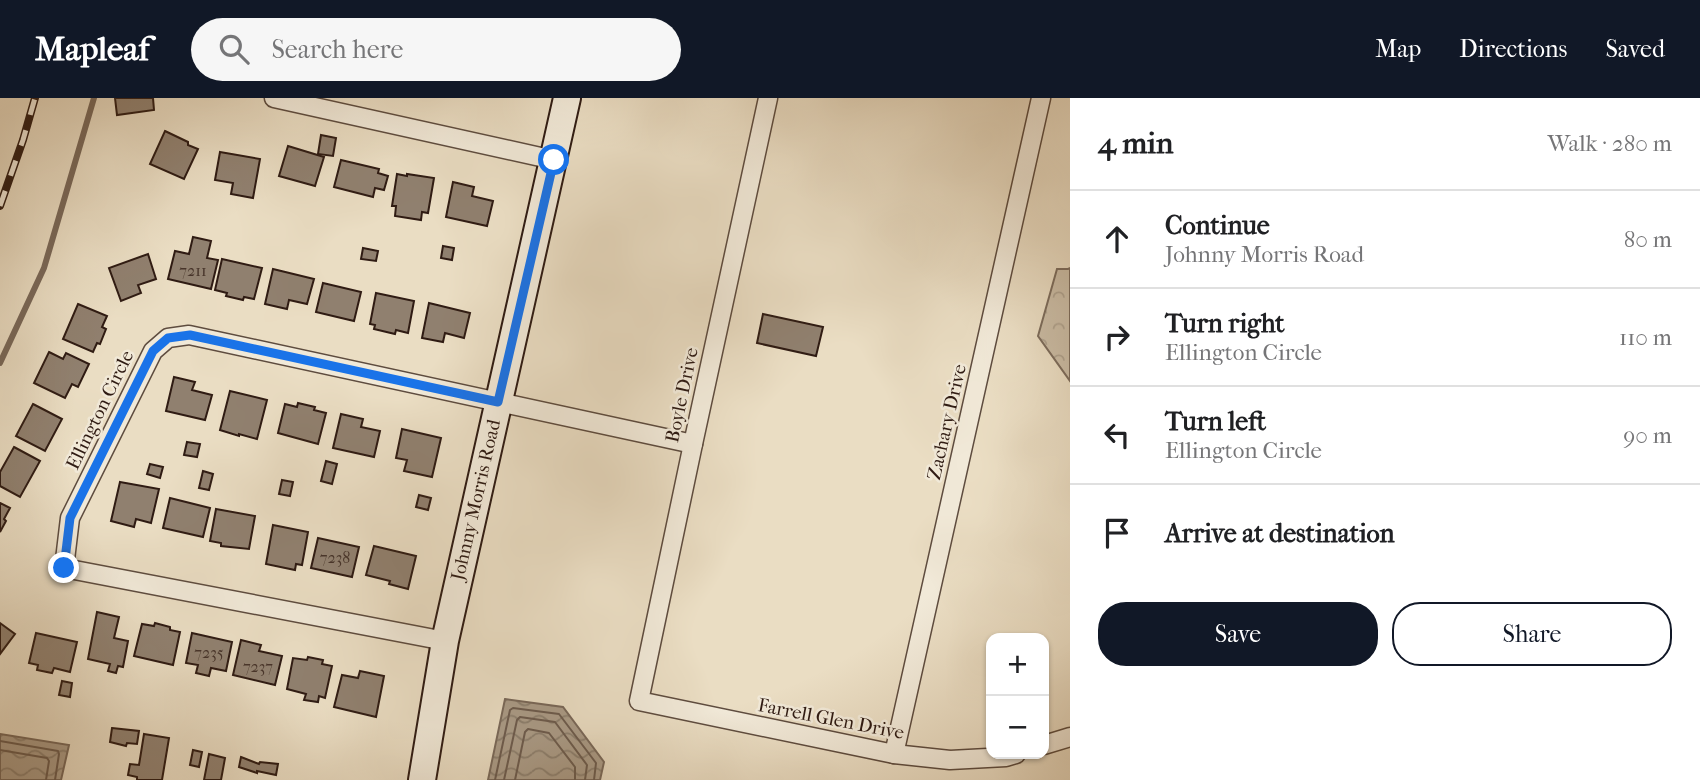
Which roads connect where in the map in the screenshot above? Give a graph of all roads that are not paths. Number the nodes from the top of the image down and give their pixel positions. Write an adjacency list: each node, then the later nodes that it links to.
1 (274, 98): 5 (street)
2 (567, 98): 5 (street, Johnny Morris Road)
3 (768, 98): 7 (street, Boyle Drive)
4 (1041, 98): 12 (street, Zachary Drive)
5 (554, 160): 6 (street, Johnny Morris Road)
6 (498, 402): 7 (street, Ellington Circle); 8 (street, Johnny Morris Road); 8 (street, Ellington Circle)
7 (693, 444): 9 (street, Boyle Drive)
8 (445, 641): 14 (street, Johnny Morris Road)
9 (639, 701): 12 (street, Farrell Glen Drive)
10 (1070, 737): 11 (street)
11 (1049, 743)
12 (894, 754): 13 (street, Farrell Glen Drive)
13 (986, 758)
14 (422, 780)

